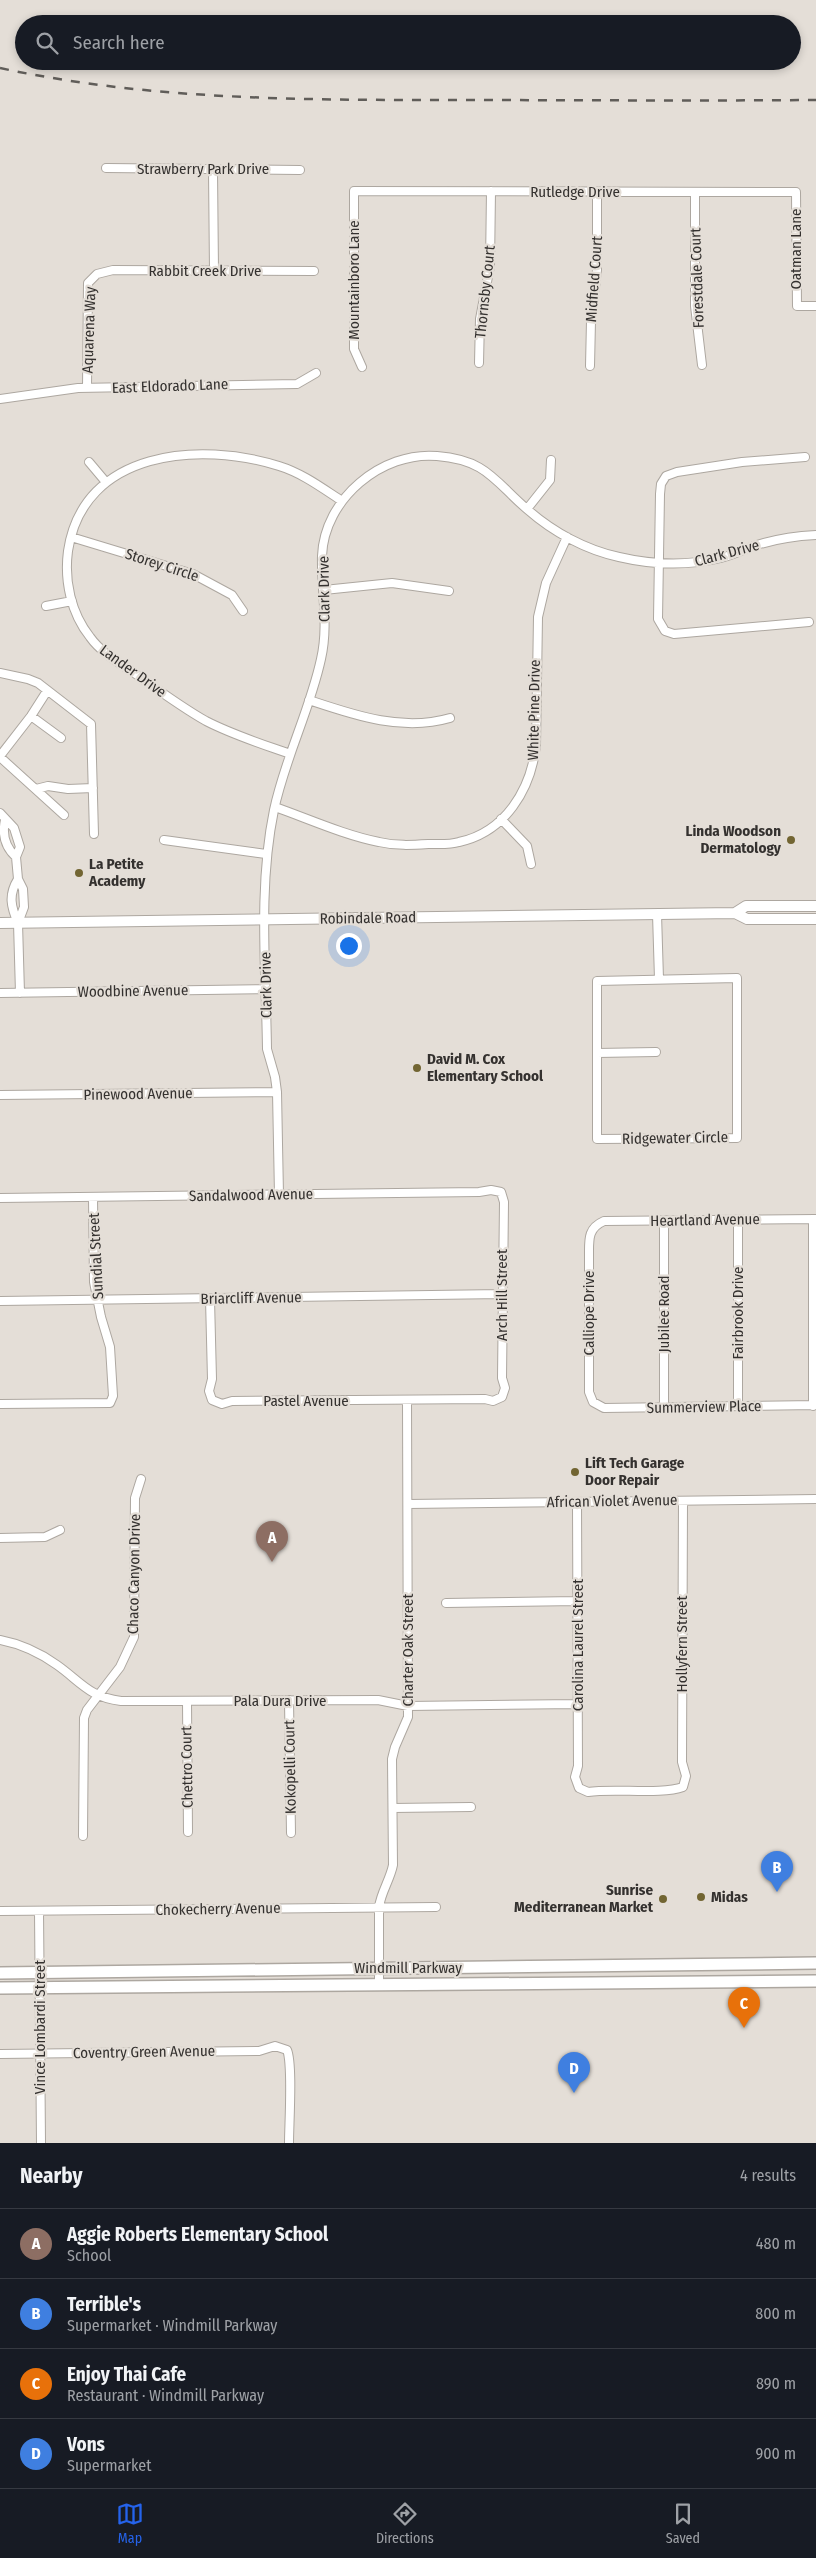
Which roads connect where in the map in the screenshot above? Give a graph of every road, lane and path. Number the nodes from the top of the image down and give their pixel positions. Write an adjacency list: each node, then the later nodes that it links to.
1 (106, 168): 2 (street, Strawberry Park Drive)
2 (213, 170): 3 (street, Strawberry Park Drive); 9 (street)
3 (300, 170)
4 (354, 191): 5 (street, Rutledge Drive); 16 (street, Mountainboro Lane)
5 (491, 191): 6 (street, Rutledge Drive); 13 (street, Thornsby Court)
6 (597, 192): 7 (street, Rutledge Drive); 15 (street, Midfield Court)
7 (696, 192): 8 (street, Rutledge Drive); 14 (street, Forestdale Court)
8 (796, 192): 12 (street, Oatman Lane)
9 (214, 271): 10 (street, Rabbit Creek Drive); 11 (street, Rabbit Creek Drive)
10 (314, 271)
11 (97, 274): 18 (street, Aquarena Way)
12 (816, 306)
13 (479, 363)
14 (702, 365)
15 (590, 366)
16 (362, 367)
17 (316, 374): 18 (street, East Eldorado Lane)
18 (87, 388): 19 (street, East Eldorado Lane)
19 (0, 399)
20 (805, 458): 29 (street)
21 (551, 460): 25 (street)
22 (89, 462): 23 (street)
23 (106, 481): 24 (street, Lander Drive); 27 (street, Lander Drive)
24 (342, 501): 25 (street, Clark Drive); 30 (street, Clark Drive)
25 (526, 509): 28 (street, Clark Drive)
26 (816, 535): 29 (street, Clark Drive)
27 (71, 537): 32 (street, Lander Drive); 34 (street, Storey Circle)
28 (567, 537): 29 (street, Clark Drive); 49 (street, White Pine Drive)
29 (660, 564): 35 (street)
30 (324, 590): 31 (street); 38 (street, Clark Drive)
31 (449, 591)
32 (72, 601): 33 (street); 42 (street, Lander Drive)
33 (46, 606)
34 (243, 611)
35 (809, 622)
36 (0, 673): 37 (street)
37 (47, 691): 39 (street); 44 (street)
38 (309, 700): 40 (street); 42 (street, Clark Drive)
39 (31, 716): 41 (street); 43 (street)
40 (450, 718)
41 (61, 738)
42 (290, 754): 46 (street, Clark Drive)
43 (0, 757): 45 (street)
44 (93, 788): 45 (street); 51 (street)
45 (36, 789): 48 (street)
46 (275, 807): 49 (street, White Pine Drive); 53 (street, Clark Drive)
47 (0, 813): 50 (street)
48 (64, 815)
49 (502, 819): 55 (street)
50 (5, 820): 54 (street); 54 (street)
51 (94, 834)
52 (164, 840): 53 (street)
53 (266, 854): 60 (street, Clark Drive)
54 (16, 856): 56 (street)
55 (531, 864)
56 (18, 879): 63 (street); 63 (street)
57 (816, 906): 58 (street, Robindale Road)
58 (735, 913): 59 (street, Robindale Road); 61 (street, Robindale Road)
59 (657, 914): 60 (street, Robindale Road); 64 (street)
60 (266, 919): 63 (street, Robindale Road); 65 (street, Clark Drive)
61 (816, 919)
62 (0, 923): 63 (street, Robindale Road)
63 (18, 923): 67 (street)
64 (659, 979): 69 (street, Ridgewater Circle); 69 (street, Ridgewater Circle)
65 (266, 989): 67 (street, Woodbine Avenue); 70 (street, Clark Drive)
66 (0, 993): 67 (street, Woodbine Avenue)
67 (20, 993)
68 (656, 1052): 69 (street)
69 (597, 1053)
70 (277, 1092): 71 (street, Pinewood Avenue); 73 (street, Clark Drive)
71 (0, 1095)
72 (501, 1192): 73 (street, Sandalwood Avenue); 80 (street, Arch Hill Street)
73 (279, 1195): 74 (street, Sandalwood Avenue)
74 (94, 1197): 75 (street, Sandalwood Avenue); 81 (street, Sundial Street)
75 (0, 1198)
76 (814, 1219): 77 (street, Heartland Avenue); 88 (street)
77 (738, 1220): 78 (street, Heartland Avenue); 89 (street, Fairbrook Drive)
78 (664, 1221): 79 (street, Heartland Avenue); 90 (street, Jubilee Road)
79 (595, 1225): 86 (street, Calliope Drive)
80 (502, 1294): 82 (street, Briarcliff Avenue); 84 (street, Arch Hill Street)
81 (96, 1299): 82 (street, Briarcliff Avenue); 83 (street, Briarcliff Avenue); 87 (street, Sundial Street)
82 (210, 1299): 85 (street, Pastel Avenue)
83 (0, 1301)
84 (502, 1397): 85 (street, Pastel Avenue)
85 (407, 1400): 95 (street, Charter Oak Street)
86 (593, 1402): 90 (street, Summerview Place)
87 (0, 1404)
88 (814, 1405): 89 (street, Summerview Place)
89 (738, 1406): 90 (street, Summerview Place)
90 (664, 1407)
91 (141, 1479): 101 (street, Chaco Canyon Drive)
92 (816, 1499): 93 (street, African Violet Avenue)
93 (683, 1501): 94 (street, African Violet Avenue); 106 (street, Hollyfern Street)
94 (577, 1502): 95 (street, African Violet Avenue); 98 (street, Carolina Laurel Street)
95 (408, 1504): 105 (street, Charter Oak Street)
96 (60, 1530): 97 (street)
97 (0, 1538)
98 (578, 1601): 99 (street); 104 (street, Carolina Laurel Street)
99 (446, 1603)
100 (0, 1640): 101 (street, Pala Dura Drive)
101 (96, 1696): 103 (street, Pala Dura Drive); 111 (street, Chaco Canyon Drive)
102 (289, 1700): 103 (street, Pala Dura Drive); 105 (street, Pala Dura Drive); 110 (street, Kokopelli Court)
103 (187, 1702): 109 (street, Chettro Court)
104 (578, 1704): 105 (street, Pala Dura Drive); 106 (street, Carolina Laurel Street)
105 (408, 1706): 108 (street, Charter Oak Street)
106 (579, 1788)
107 (471, 1807): 108 (street)
108 (393, 1808): 112 (street, Charter Oak Street)
109 (188, 1832)
110 (291, 1833)
111 (83, 1836)
112 (379, 1907): 113 (street, Chokecherry Avenue); 115 (street, Chokecherry Avenue); 117 (street, Charter Oak Street)
113 (436, 1907)
114 (0, 1911): 115 (street, Chokecherry Avenue)
115 (39, 1911): 119 (street, Vince Lombardi Street)
116 (816, 1963): 117 (main road, Windmill Parkway)
117 (379, 1968): 119 (main road, Windmill Parkway); 121 (street, Charter Oak Street)
118 (0, 1973): 119 (main road, Windmill Parkway)
119 (39, 1973): 123 (street, Vince Lombardi Street)
120 (816, 1981): 121 (main road, Windmill Parkway)
121 (379, 1985): 123 (main road, Windmill Parkway)
122 (0, 1988): 123 (main road, Windmill Parkway)
123 (39, 1988): 125 (street, Vince Lombardi Street)
124 (0, 2054): 125 (street, Coventry Green Avenue)
125 (40, 2054): 126 (street, Vince Lombardi Street); 127 (street, Coventry Green Avenue)
126 (41, 2143)
127 (289, 2143)

